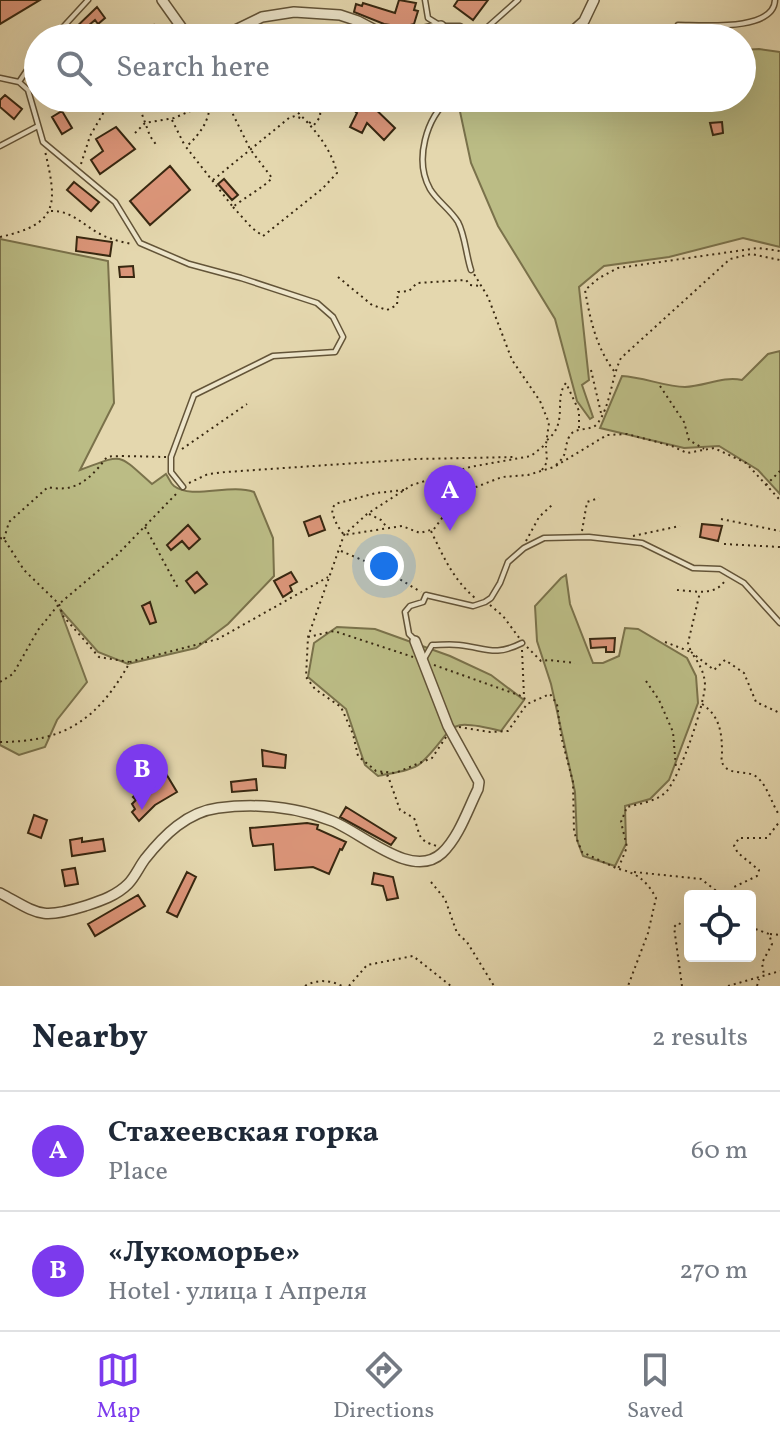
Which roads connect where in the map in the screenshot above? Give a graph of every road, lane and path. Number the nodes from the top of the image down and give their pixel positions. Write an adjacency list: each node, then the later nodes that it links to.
1 (88, 0): 7 (lane)
2 (162, 0): 8 (street)
3 (425, 0): 11 (lane)
4 (518, 0): 12 (lane)
5 (594, 0): 13 (street)
6 (775, 0): 14 (lane)
7 (66, 24)
8 (179, 24)
9 (248, 24): 10 (street)
10 (364, 24)
11 (438, 24)
12 (491, 24)
13 (581, 24)
14 (744, 24)
15 (24, 75): 17 (lane)
16 (0, 78): 17 (lane)
17 (19, 82): 18 (lane)
18 (24, 86)
19 (34, 112): 31 (lane)
20 (104, 112): 38 (path)
21 (141, 112): 30 (path)
22 (186, 112): 28 (path)
23 (209, 112): 36 (path)
24 (230, 112): 37 (path)
25 (297, 112): 29 (path)
26 (320, 112): 29 (path)
27 (438, 112): 46 (lane)
28 (171, 119): 30 (path); 36 (path)
29 (306, 120): 37 (path); 40 (path)
30 (145, 123): 32 (path); 35 (path)
31 (38, 126): 33 (lane); 34 (lane)
32 (135, 133)
33 (43, 142): 38 (lane); 41 (path)
34 (0, 146)
35 (157, 146)
36 (186, 147): 39 (path)
37 (250, 149): 39 (path); 40 (path)
38 (76, 171): 43 (lane)
39 (212, 181): 40 (path)
40 (233, 207)
41 (50, 211): 42 (path); 43 (path)
42 (0, 237)
43 (140, 243): 57 (lane)
44 (780, 251): 50 (path)
45 (780, 260): 50 (path)
46 (471, 270): 48 (path)
47 (338, 277): 48 (path)
48 (482, 286): 55 (path)
49 (591, 370): 53 (path)
50 (614, 372): 53 (path)
51 (660, 386): 56 (path)
52 (247, 404): 57 (path)
53 (601, 414): 54 (path)
54 (579, 430): 55 (path); 59 (path)
55 (546, 442): 58 (path); 60 (path)
56 (705, 450): 59 (path); 62 (path)
57 (171, 457): 63 (lane); 77 (path)
58 (526, 457): 63 (path); 64 (path)
59 (554, 467): 60 (path)
60 (541, 471): 73 (path)
61 (780, 471): 62 (path)
62 (766, 486): 66 (path)
63 (183, 487): 70 (path)
64 (405, 490): 68 (path); 75 (path)
65 (599, 498): 76 (path)
66 (780, 500)
67 (552, 505): 82 (path)
68 (367, 514): 72 (path); 75 (path)
69 (721, 519): 74 (path)
70 (144, 526): 85 (path); 90 (path)
71 (680, 526): 78 (path)
72 (386, 527): 73 (path); 75 (path)
73 (431, 530): 89 (path)
74 (780, 531)
75 (344, 535): 81 (path)
76 (580, 536): 78 (lane); 82 (lane)
77 (2, 539): 90 (path)
78 (621, 541): 83 (lane)
79 (724, 544): 80 (path)
80 (780, 547)
81 (340, 550): 84 (path); 88 (path)
82 (519, 552): 89 (lane)
83 (729, 575): 87 (path); 91 (lane)
84 (329, 576): 98 (path); 108 (path)
85 (178, 588)
86 (677, 590): 87 (path)
87 (700, 592): 96 (path)
88 (426, 595): 89 (lane); 92 (lane)
89 (482, 603): 94 (path)
90 (59, 604): 98 (path); 101 (path)
91 (780, 623)
92 (415, 641): 97 (street)
93 (665, 642): 96 (path)
94 (522, 643): 97 (lane); 102 (path)
95 (532, 651): 99 (path)
96 (691, 652): 103 (path); 104 (path)
97 (422, 661): 105 (street)
98 (130, 662): 106 (path)
99 (575, 663)
100 (646, 681): 107 (path)
101 (0, 682)
102 (524, 697)
103 (701, 703): 107 (path); 109 (path)
104 (780, 713)
105 (448, 726): 108 (path); 111 (street); 112 (path)
106 (0, 742)
107 (677, 770): 112 (path)
108 (376, 771): 111 (path)
109 (780, 816)
110 (780, 821): 116 (path)
111 (443, 853): 117 (street)
112 (618, 869): 113 (path)
113 (633, 872): 115 (path); 130 (path)
114 (431, 882): 129 (path)
115 (715, 890)
116 (732, 890)
117 (0, 893)
118 (684, 926): 131 (path)
119 (756, 929): 120 (path)
120 (769, 934): 121 (path); 123 (path)
121 (780, 935)
122 (780, 971): 123 (path)
123 (764, 975): 124 (path)
124 (759, 977): 132 (path); 133 (path)
125 (305, 986): 126 (path)
126 (342, 986)
127 (349, 986): 128 (path)
128 (451, 986)
129 (493, 986)
130 (628, 986)
131 (682, 986)
132 (728, 986)
133 (757, 986)

